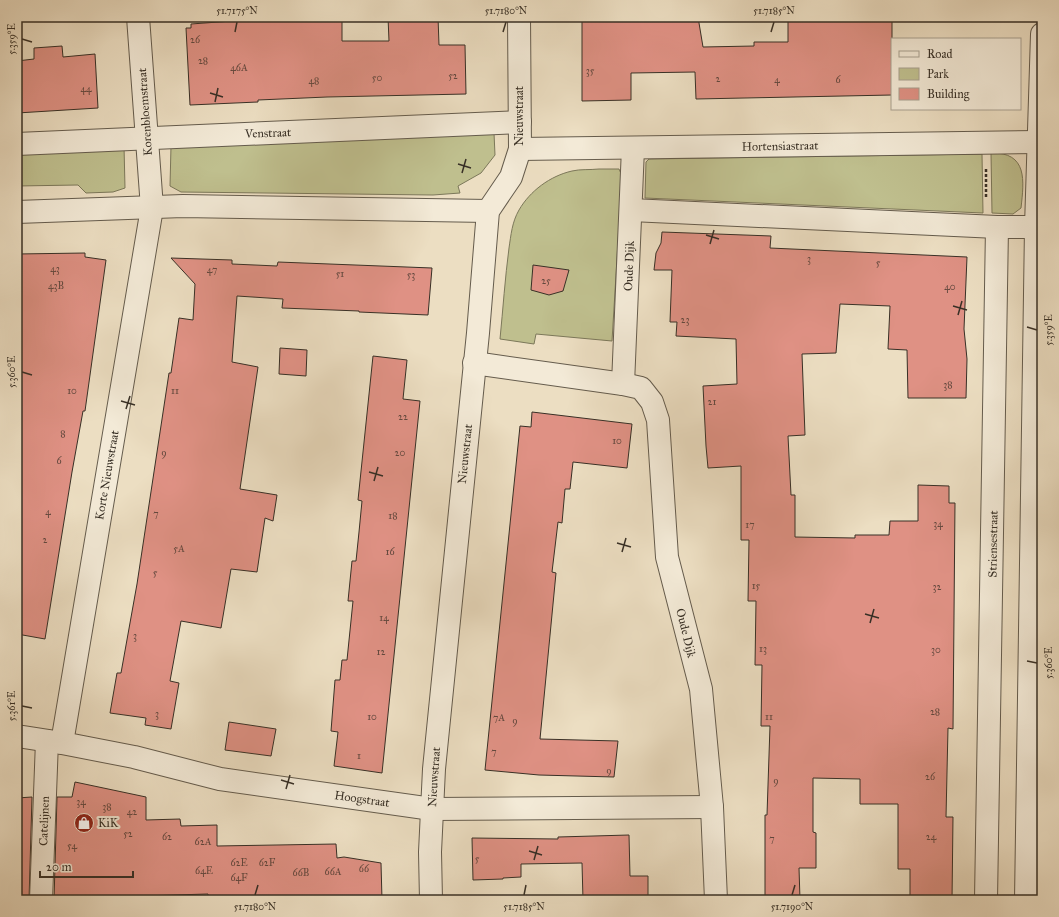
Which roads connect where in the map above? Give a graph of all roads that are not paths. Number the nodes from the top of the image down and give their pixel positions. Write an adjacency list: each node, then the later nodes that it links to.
1 (138, 17): 5 (street, Korenbloemstraat)
2 (519, 17): 4 (street, Nieuwstraat)
3 (1042, 34): 6 (street)
4 (520, 122): 5 (street, Venstraat); 9 (street, Nieuwstraat)
5 (147, 138): 7 (street, Venstraat); 10 (street, Korenbloemstraat)
6 (1039, 142): 8 (street, Hortensiastraat); 15 (street)
7 (17, 144)
8 (633, 148): 9 (street, Hortensiastraat); 11 (street, Oude Dijk)
9 (520, 149): 12 (street, Nieuwstraat)
10 (152, 208): 12 (street); 13 (street); 19 (street, Korte Nieuwstraat)
11 (631, 210): 14 (street); 17 (street, Oude Dijk)
12 (488, 211): 16 (street, Nieuwstraat)
13 (17, 212)
14 (992, 227): 15 (street); 25 (street, Striensestraat)
15 (1036, 227): 26 (street)
16 (474, 363): 17 (street, Oude Dijk); 21 (street, Nieuwstraat)
17 (624, 384): 20 (street, Oude Dijk)
18 (17, 736): 19 (street, Hoogstraat)
19 (54, 742): 21 (street, Hoogstraat); 22 (street, Catelijnen)
20 (712, 807): 21 (street, Hoogstraat); 24 (street, Oude Dijk)
21 (432, 809): 23 (street, Nieuwstraat)
22 (41, 900)
23 (431, 900)
24 (716, 900)
25 (986, 900)
26 (1026, 900)

